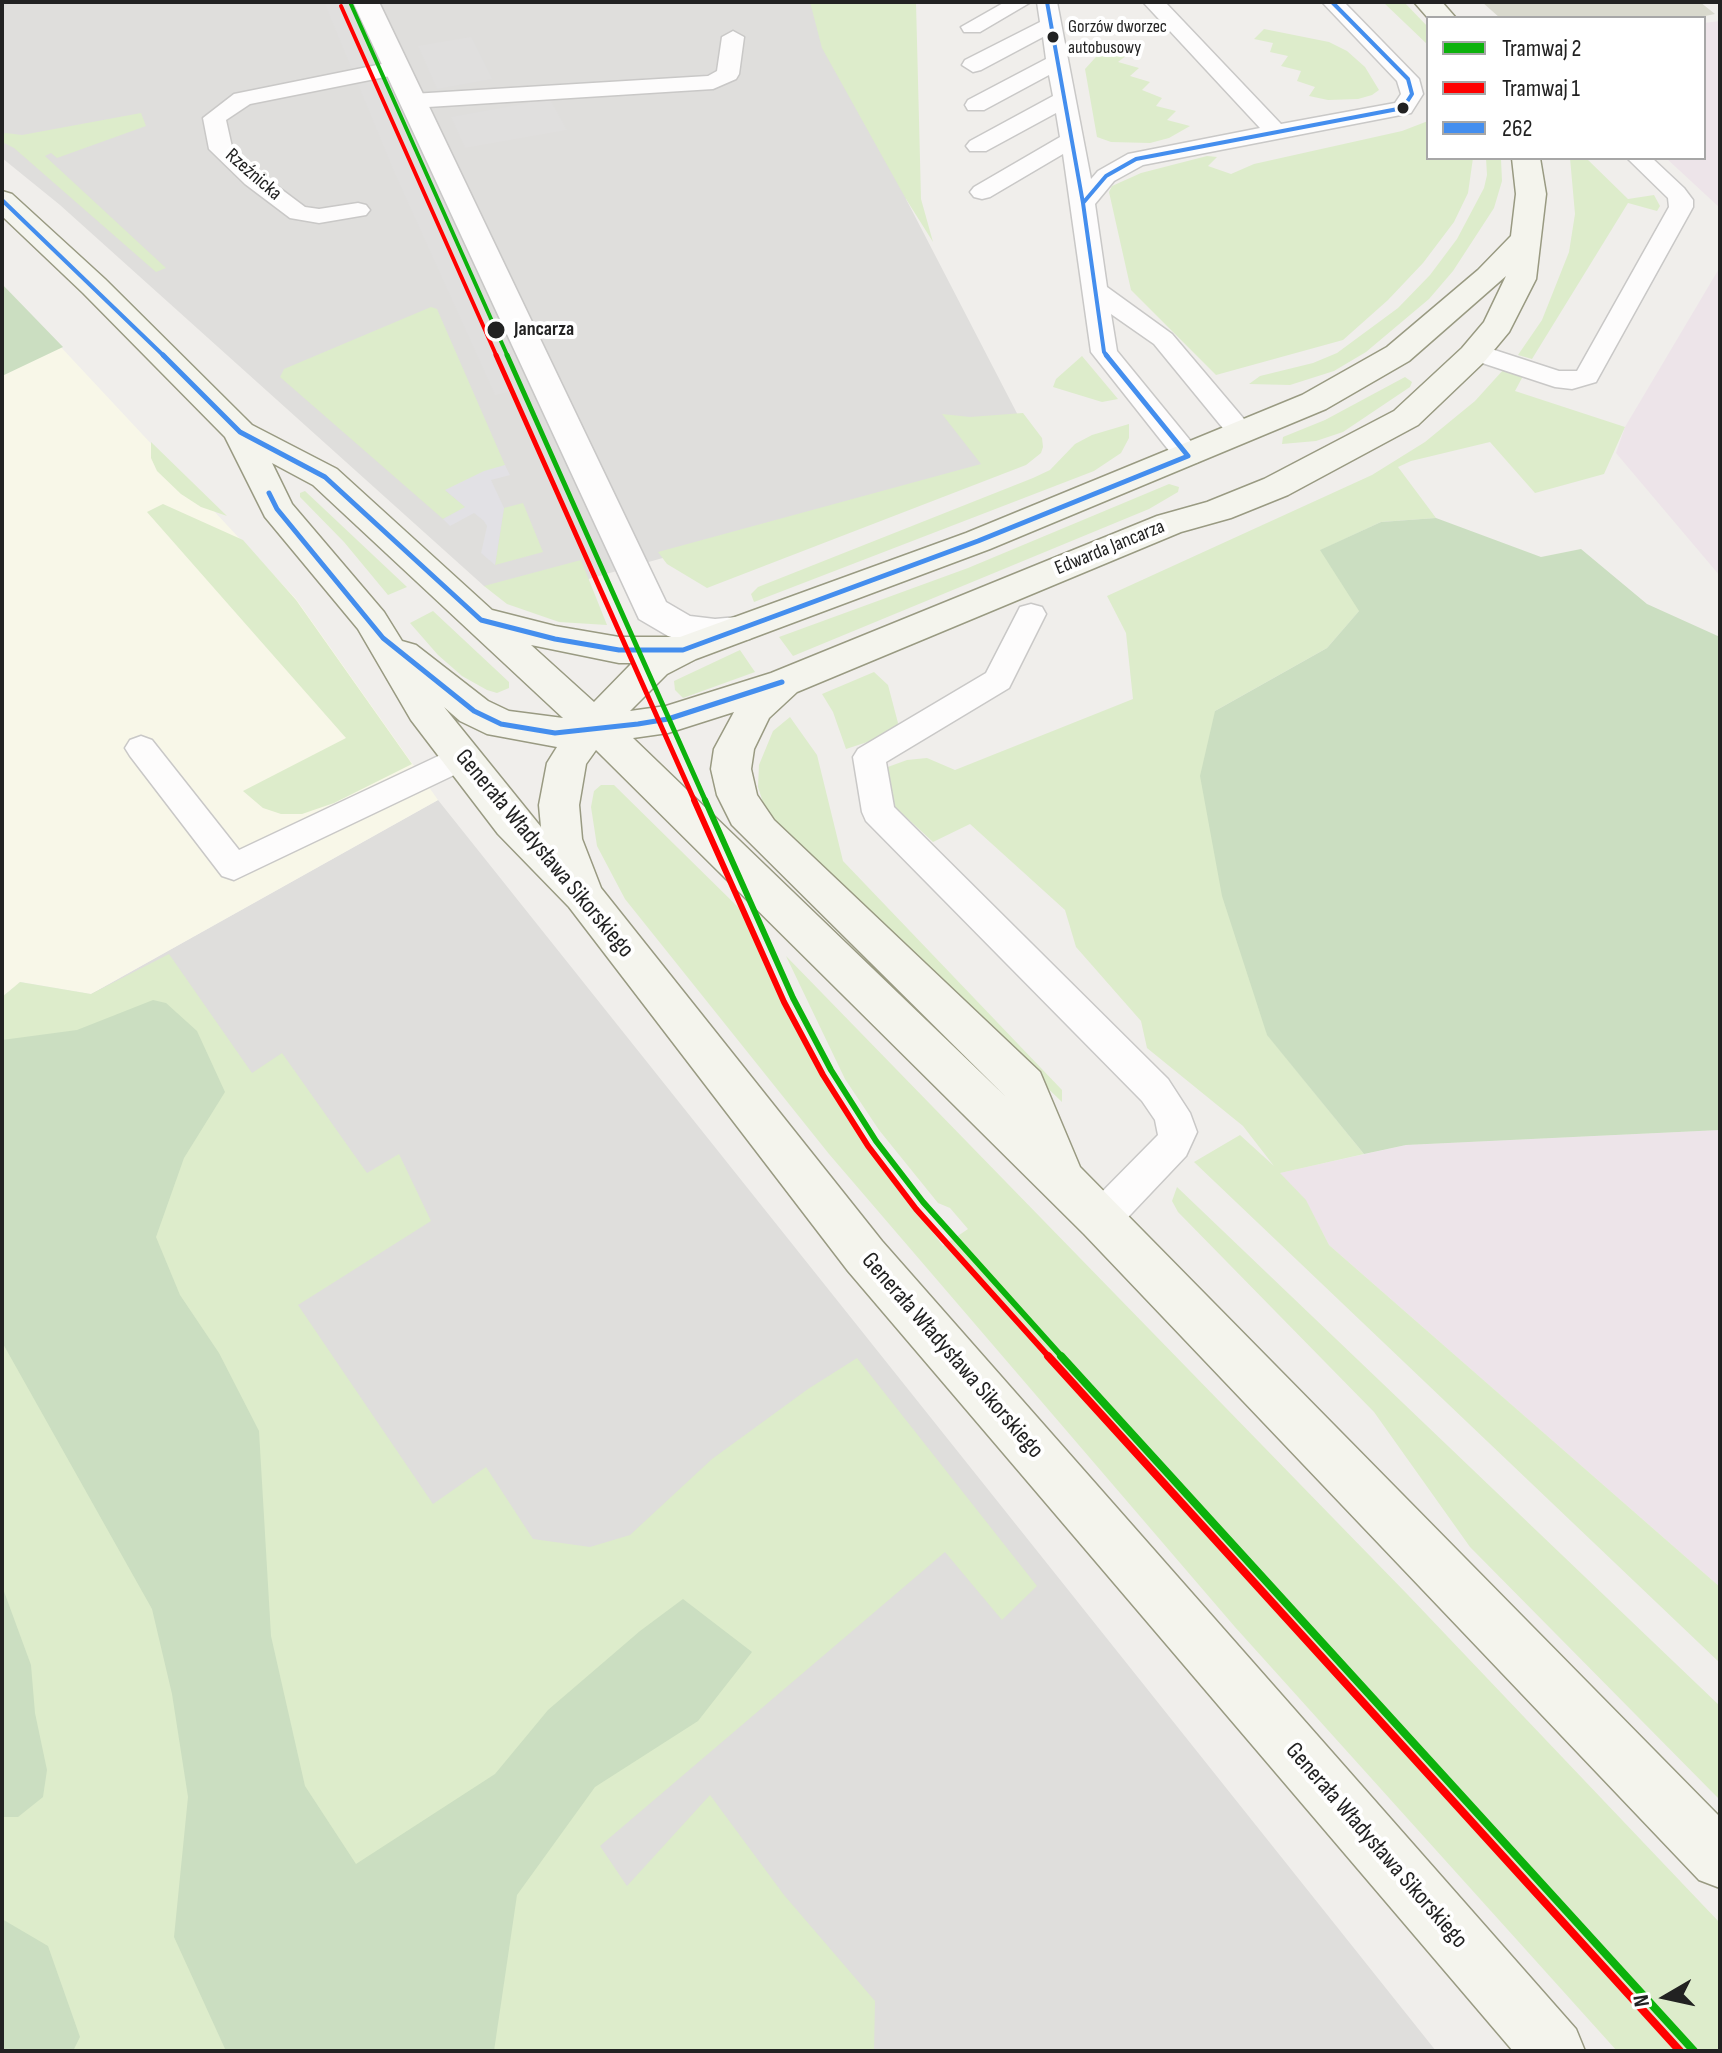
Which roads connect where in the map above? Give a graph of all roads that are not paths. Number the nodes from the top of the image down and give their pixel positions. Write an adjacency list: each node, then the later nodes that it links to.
1 (366, 2): 7 (street)
2 (1021, 2): 8 (lane)
3 (1153, 2): 10 (lane)
4 (1332, 2): 10 (lane)
5 (733, 37): 9 (lane)
6 (1058, 64): 8 (lane); 8 (lane); 8 (lane); 8 (lane); 13 (lane); 14 (lane)
7 (397, 68): 9 (street); 16 (lane, Rzeźnicka)
8 (976, 78)
9 (412, 101): 27 (street)
10 (1276, 132): 14 (lane)
11 (1526, 160): 17 (street, Edwarda Jancarza)
12 (1641, 160): 19 (lane)
13 (982, 192)
14 (1083, 203): 18 (lane)
15 (7, 207): 20 (street)
16 (358, 210)
17 (1524, 240): 19 (street, Edwarda Jancarza); 21 (street)
18 (1095, 290): 21 (lane); 23 (lane)
19 (1476, 352): 22 (street, Edwarda Jancarza)
20 (240, 432): 26 (street); 28 (street)
21 (1246, 452): 22 (street); 23 (street); 24 (street)
22 (1341, 455): 24 (street, Edwarda Jancarza)
23 (1188, 456): 27 (street)
24 (1169, 524): 30 (street, Edwarda Jancarza)
25 (1031, 614): 35 (lane)
26 (481, 620): 29 (street); 31 (street)
27 (737, 630): 29 (street)
28 (383, 638): 31 (street, Edwarda Jancarza); 33 (street, Generała Władysława Sikorskiego)
29 (683, 650): 31 (street)
30 (784, 682): 31 (street, Edwarda Jancarza); 35 (street)
31 (597, 727): 34 (street); 35 (street)
32 (141, 748): 33 (lane)
33 (462, 758): 34 (street, Generała Władysława Sikorskiego)
34 (584, 896): 37 (street, Generała Władysława Sikorskiego)
35 (1082, 1201): 36 (street)
36 (1720, 1859)
37 (1554, 2051)

